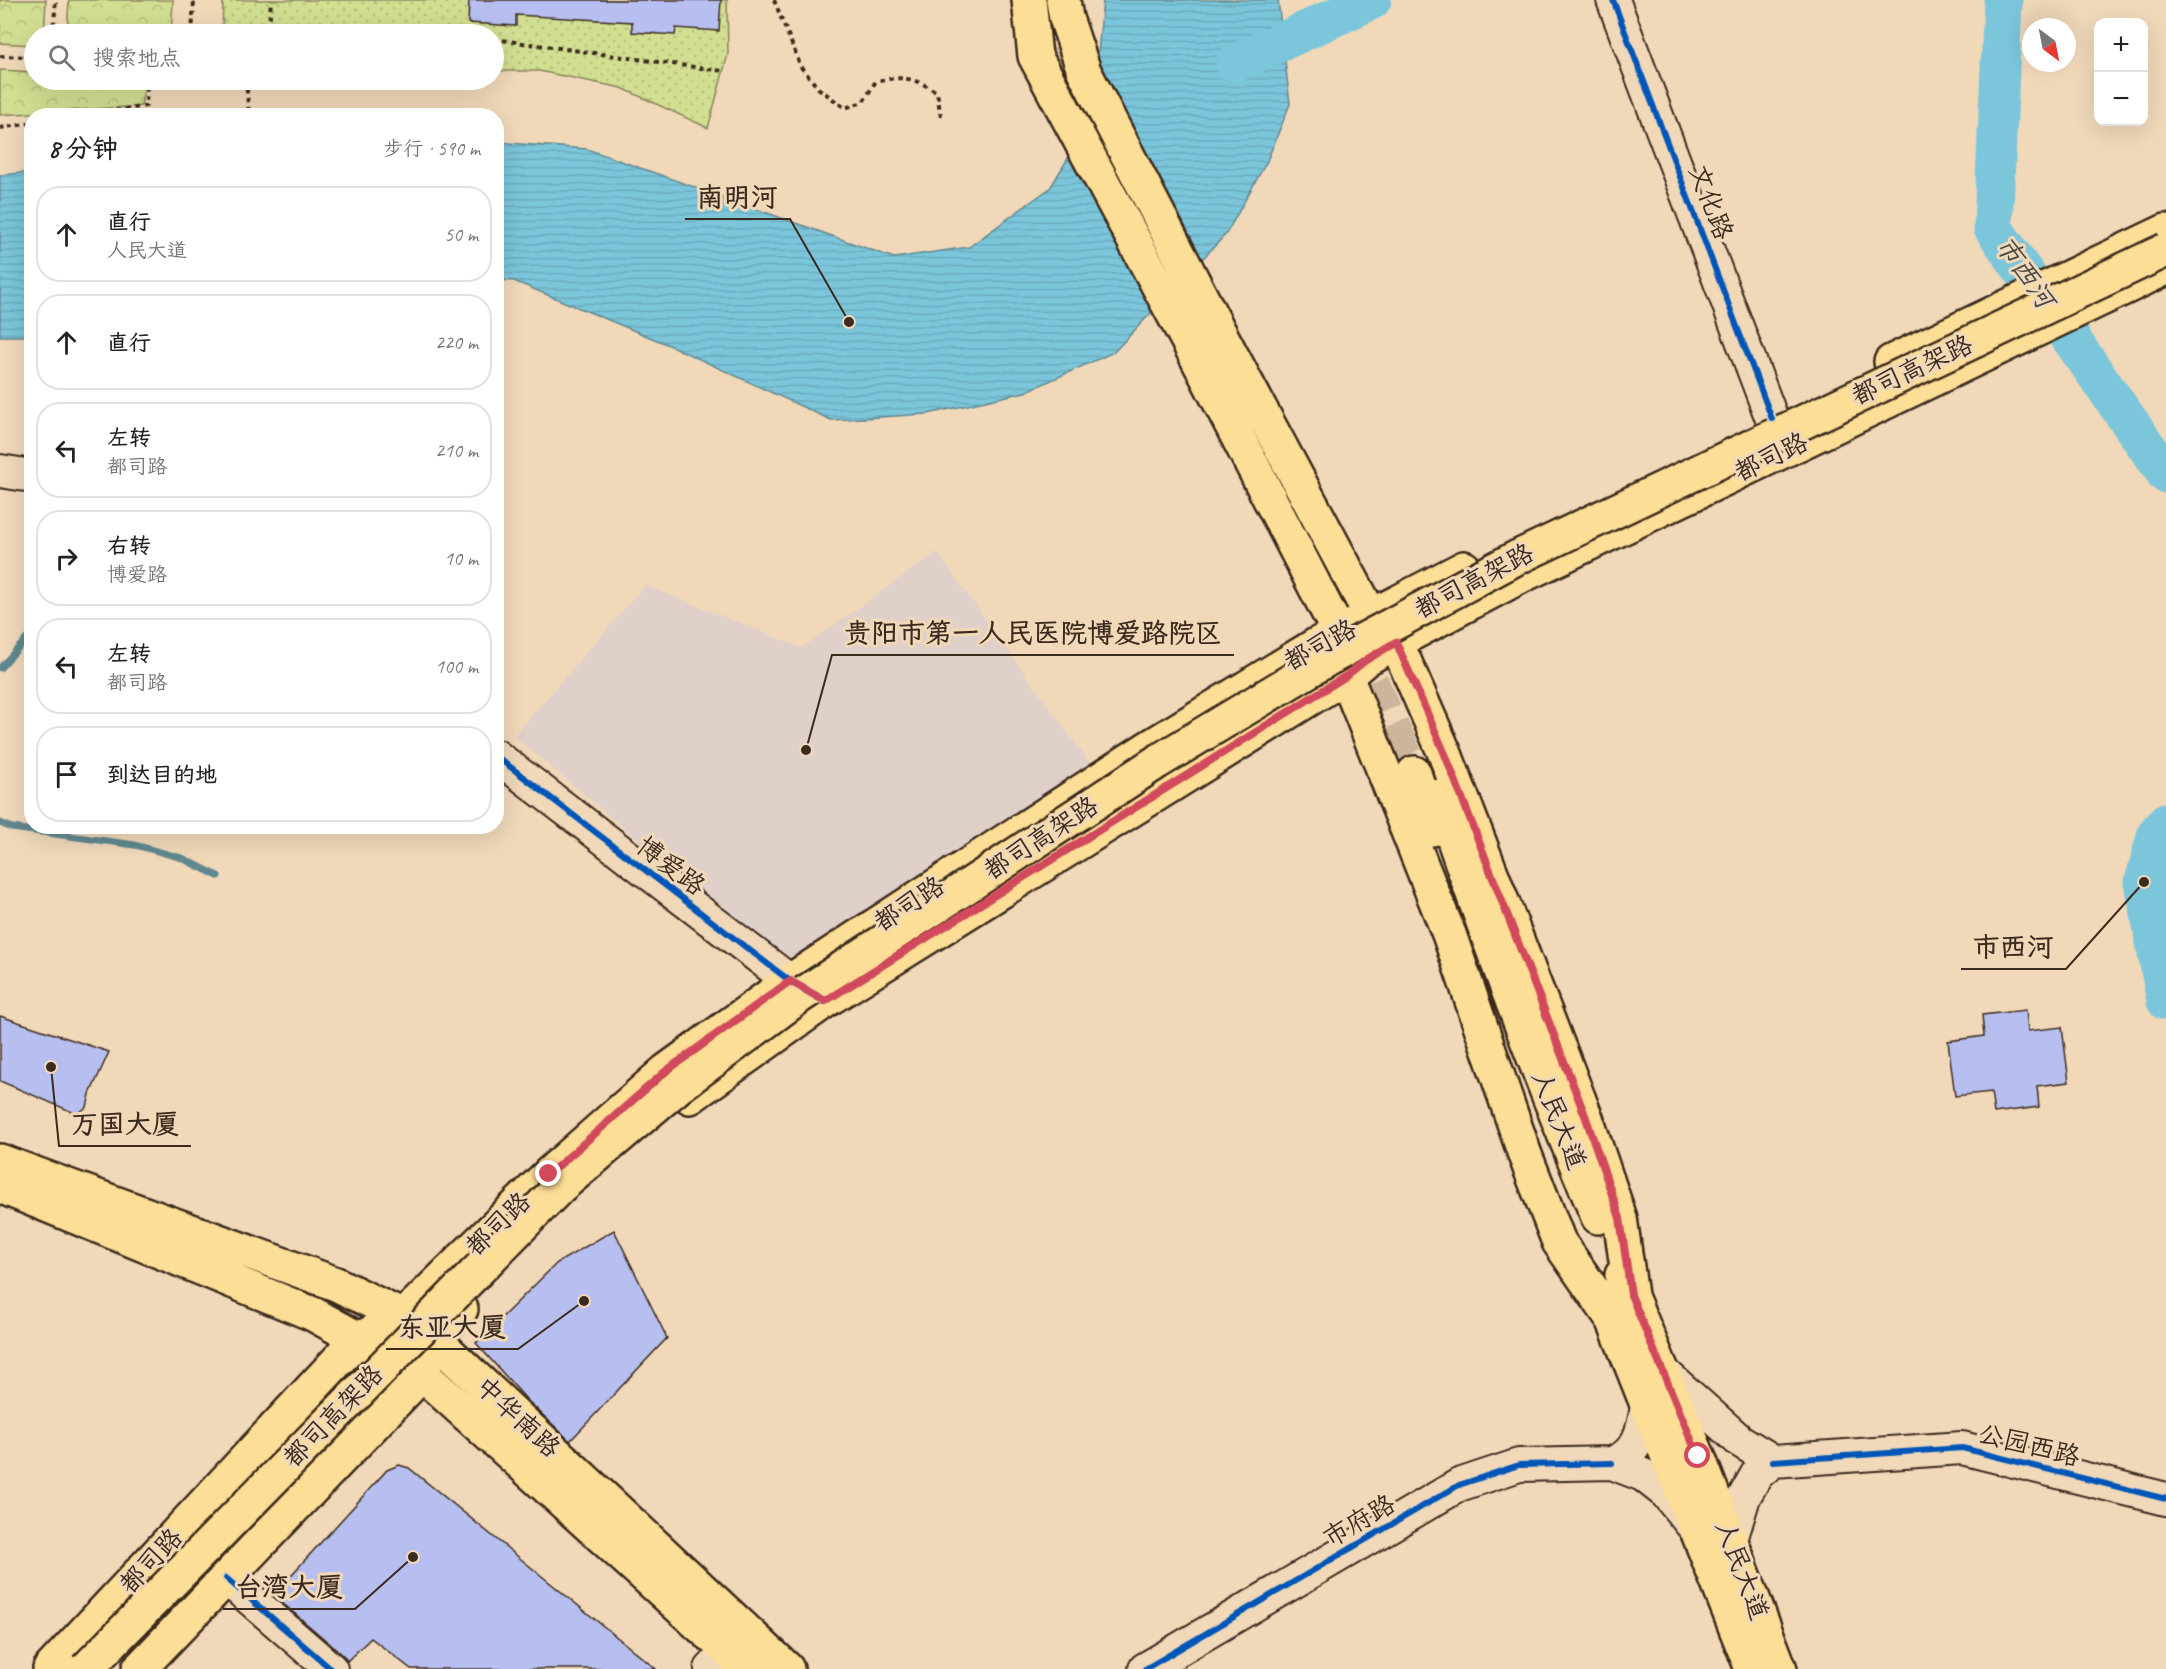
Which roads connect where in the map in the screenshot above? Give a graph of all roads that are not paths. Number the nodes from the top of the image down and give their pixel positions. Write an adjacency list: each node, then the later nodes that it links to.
1 (1029, 0): 7 (main road)
2 (1063, 0): 7 (main road)
3 (1613, 0): 8 (street, 文化路)
4 (2166, 231): 8 (main road, 都司路)
5 (2166, 250): 35 (main road, 都司高架路, bridge)
6 (2166, 268): 13 (main road, 都司路)
7 (1210, 348): 11 (main road); 12 (main road)
8 (1772, 419): 11 (main road, 都司路)
9 (0, 471): 10 (street)
10 (24, 476)
11 (1371, 616): 12 (main road, 都司路); 13 (main road)
12 (1339, 633): 14 (main road); 17 (main road, 都司路)
13 (1396, 642): 14 (main road, 都司路); 20 (main road)
14 (1346, 676): 18 (main road, 都司路); 20 (main road)
15 (504, 762): 17 (street, 博爱路)
16 (1421, 771): 20 (main road, 人民大道)
17 (790, 981): 18 (street, 博爱路); 21 (main road, 都司路)
18 (825, 1001): 22 (main road, 都司路)
19 (1, 1171): 21 (main road, 中华南路); 23 (main road, 中华南路)
20 (1621, 1306): 24 (main road, 人民大道); 26 (main road, 人民大道)
21 (403, 1317): 22 (main road, 中华南路); 23 (main road, 都司路)
22 (433, 1338): 25 (main road, 都司路); 38 (main road, 中华南路)
23 (357, 1340): 25 (main road, 中华南路); 34 (main road, 都司路)
24 (1663, 1372): 27 (street); 31 (main road, 人民大道)
25 (422, 1374): 32 (main road, 都司路); 33 (main road, 中华南路)
26 (1647, 1406): 28 (street); 30 (main road, 人民大道)
27 (1773, 1461): 29 (street, 公园西路); 31 (street)
28 (1612, 1463): 30 (street); 39 (street, 市府路)
29 (2166, 1500)
30 (1696, 1530): 40 (main road, 人民大道)
31 (1731, 1540): 41 (main road, 人民大道)
32 (226, 1578): 36 (main road, 都司路); 37 (street)
33 (729, 1663)
34 (50, 1669)
35 (86, 1669)
36 (138, 1669)
37 (331, 1669)
38 (788, 1669)
39 (1145, 1669)
40 (1752, 1669)
41 (1780, 1669)

